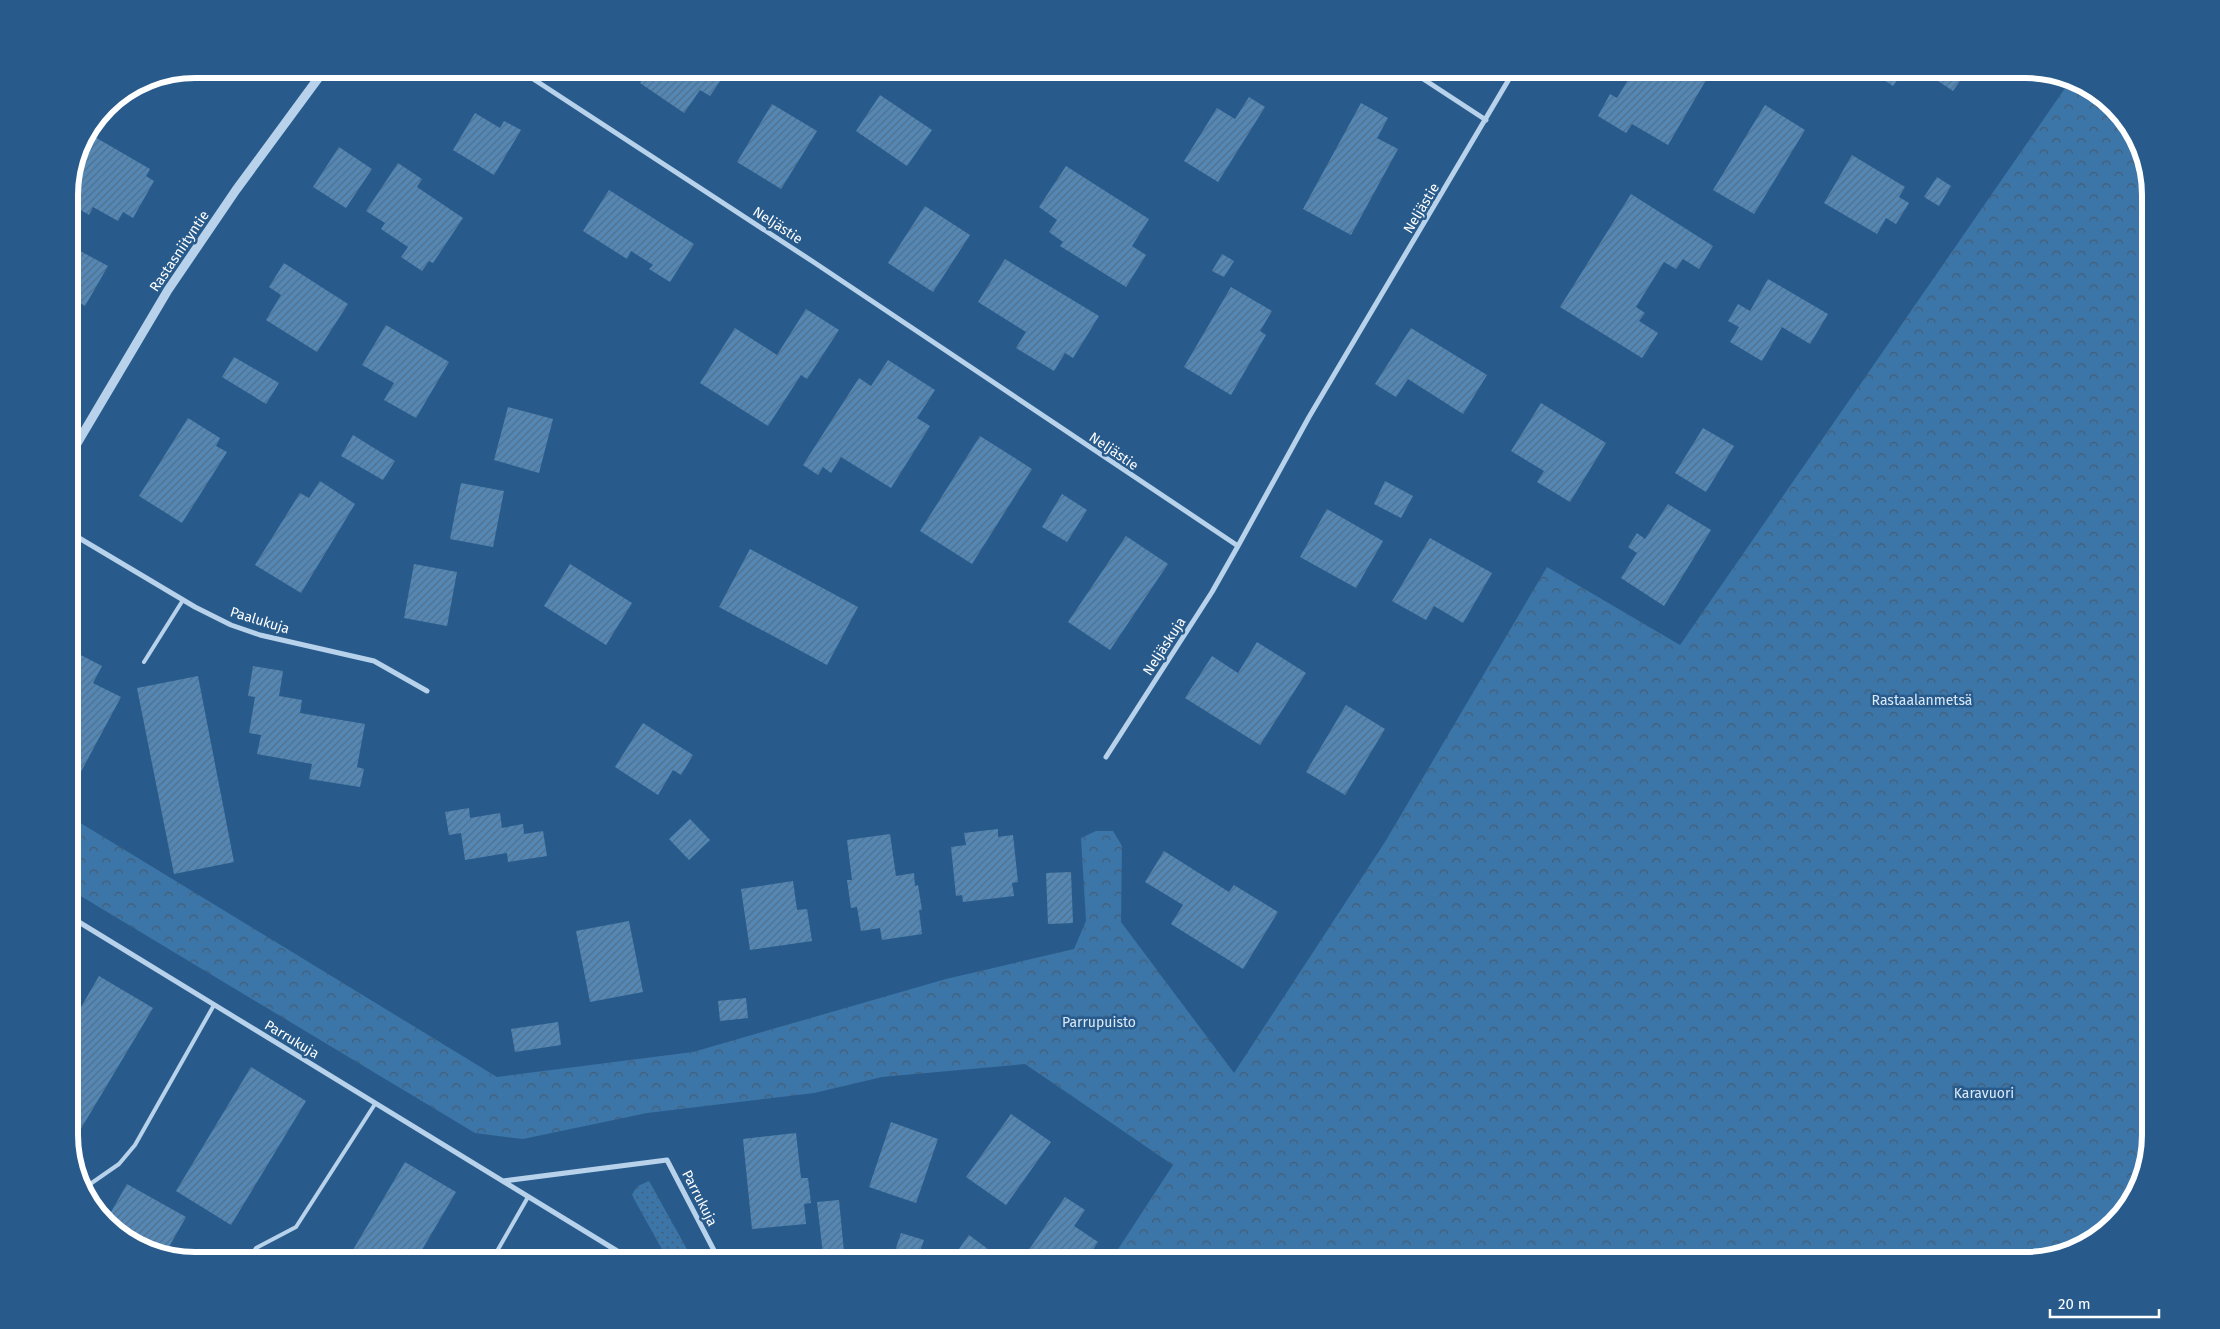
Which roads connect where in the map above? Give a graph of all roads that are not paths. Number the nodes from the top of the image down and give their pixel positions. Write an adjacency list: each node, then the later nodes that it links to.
1 (318, 78): 6 (street, Rastasniityntie)
2 (532, 78): 8 (street, Neljästie)
3 (1422, 78): 5 (street)
4 (1510, 78): 5 (street, Neljästie)
5 (1486, 120): 8 (street, Neljästie)
6 (78, 442)
7 (78, 537): 9 (street, Paalukuja)
8 (1238, 546): 12 (street, Neljäskuja)
9 (183, 600): 10 (lane); 11 (street, Paalukuja)
10 (144, 662)
11 (427, 691)
12 (1106, 757)
13 (78, 922): 14 (street, Parrukuja)
14 (214, 1005): 15 (street, Parrukuja); 17 (lane)
15 (376, 1104): 16 (street, Parrukuja); 19 (lane)
16 (503, 1181): 18 (street, Parrukuja); 22 (street, Parrukuja)
17 (89, 1185)
18 (528, 1196): 20 (lane); 21 (street, Parrukuja)
19 (253, 1252)
20 (496, 1252)
21 (619, 1252)
22 (715, 1252)

